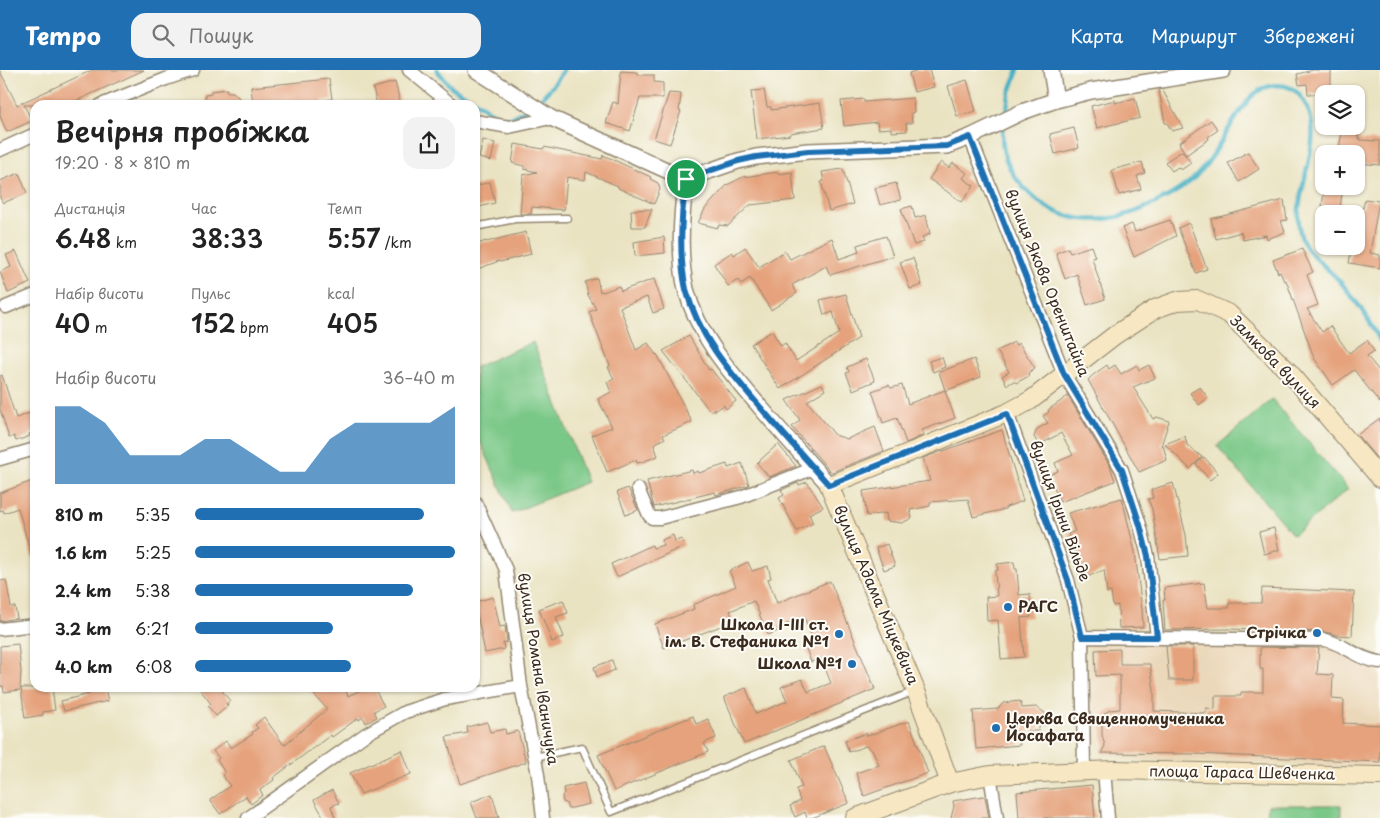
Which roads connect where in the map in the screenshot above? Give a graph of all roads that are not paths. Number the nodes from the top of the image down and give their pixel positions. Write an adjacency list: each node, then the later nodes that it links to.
1 (194, 70): 6 (street)
2 (409, 70): 7 (street)
3 (476, 70): 9 (street)
4 (1051, 70): 8 (street)
5 (1223, 70): 8 (street)
6 (114, 100)
7 (446, 100)
8 (1056, 100): 12 (street)
9 (552, 118): 10 (street); 14 (street)
10 (480, 123)
11 (30, 136): 13 (street)
12 (970, 137): 14 (street); 19 (street, вулиця Якова Оренштайна)
13 (0, 150)
14 (686, 179): 23 (street, вулиця Адама Міцкевича)
15 (566, 218): 16 (lane)
16 (480, 227)
17 (30, 297): 18 (street)
18 (6, 307)
19 (1064, 374): 20 (main road, Замкова вулиця); 24 (main road, Замкова вулиця); 31 (street, вулиця Якова Оренштайна)
20 (1007, 414): 25 (main road, Замкова вулиця); 30 (street, вулиця Ірини Вільде)
21 (30, 450): 22 (street)
22 (0, 459)
23 (814, 468): 25 (street, вулиця Адама Міцкевича); 26 (street)
24 (1380, 478)
25 (829, 485): 34 (main road, вулиця Адама Міцкевича)
26 (638, 489)
27 (480, 513): 33 (street, вулиця Романа Іваничука)
28 (30, 626): 29 (street)
29 (0, 629)
30 (1082, 637): 31 (street); 36 (street, вулиця Ірини Вільде)
31 (1157, 637): 32 (street)
32 (1380, 662)
33 (521, 686): 35 (street, вулиця Романа Іваничука); 41 (street)
34 (916, 691): 35 (lane); 40 (main road, вулиця Адама Міцкевича)
35 (535, 757): 42 (street, вулиця Романа Іваничука)
36 (1084, 770): 37 (main road, площа Тараса Шевченка); 38 (main road, площа Тараса Шевченка)
37 (1104, 770): 39 (main road, площа Тараса Шевченка); 45 (street)
38 (990, 775): 40 (main road, площа Тараса Шевченка); 44 (street)
39 (1380, 776)
40 (950, 783): 43 (main road, площа Тараса Шевченка)
41 (248, 818)
42 (543, 818)
43 (855, 818)
44 (997, 818)
45 (1108, 818)

